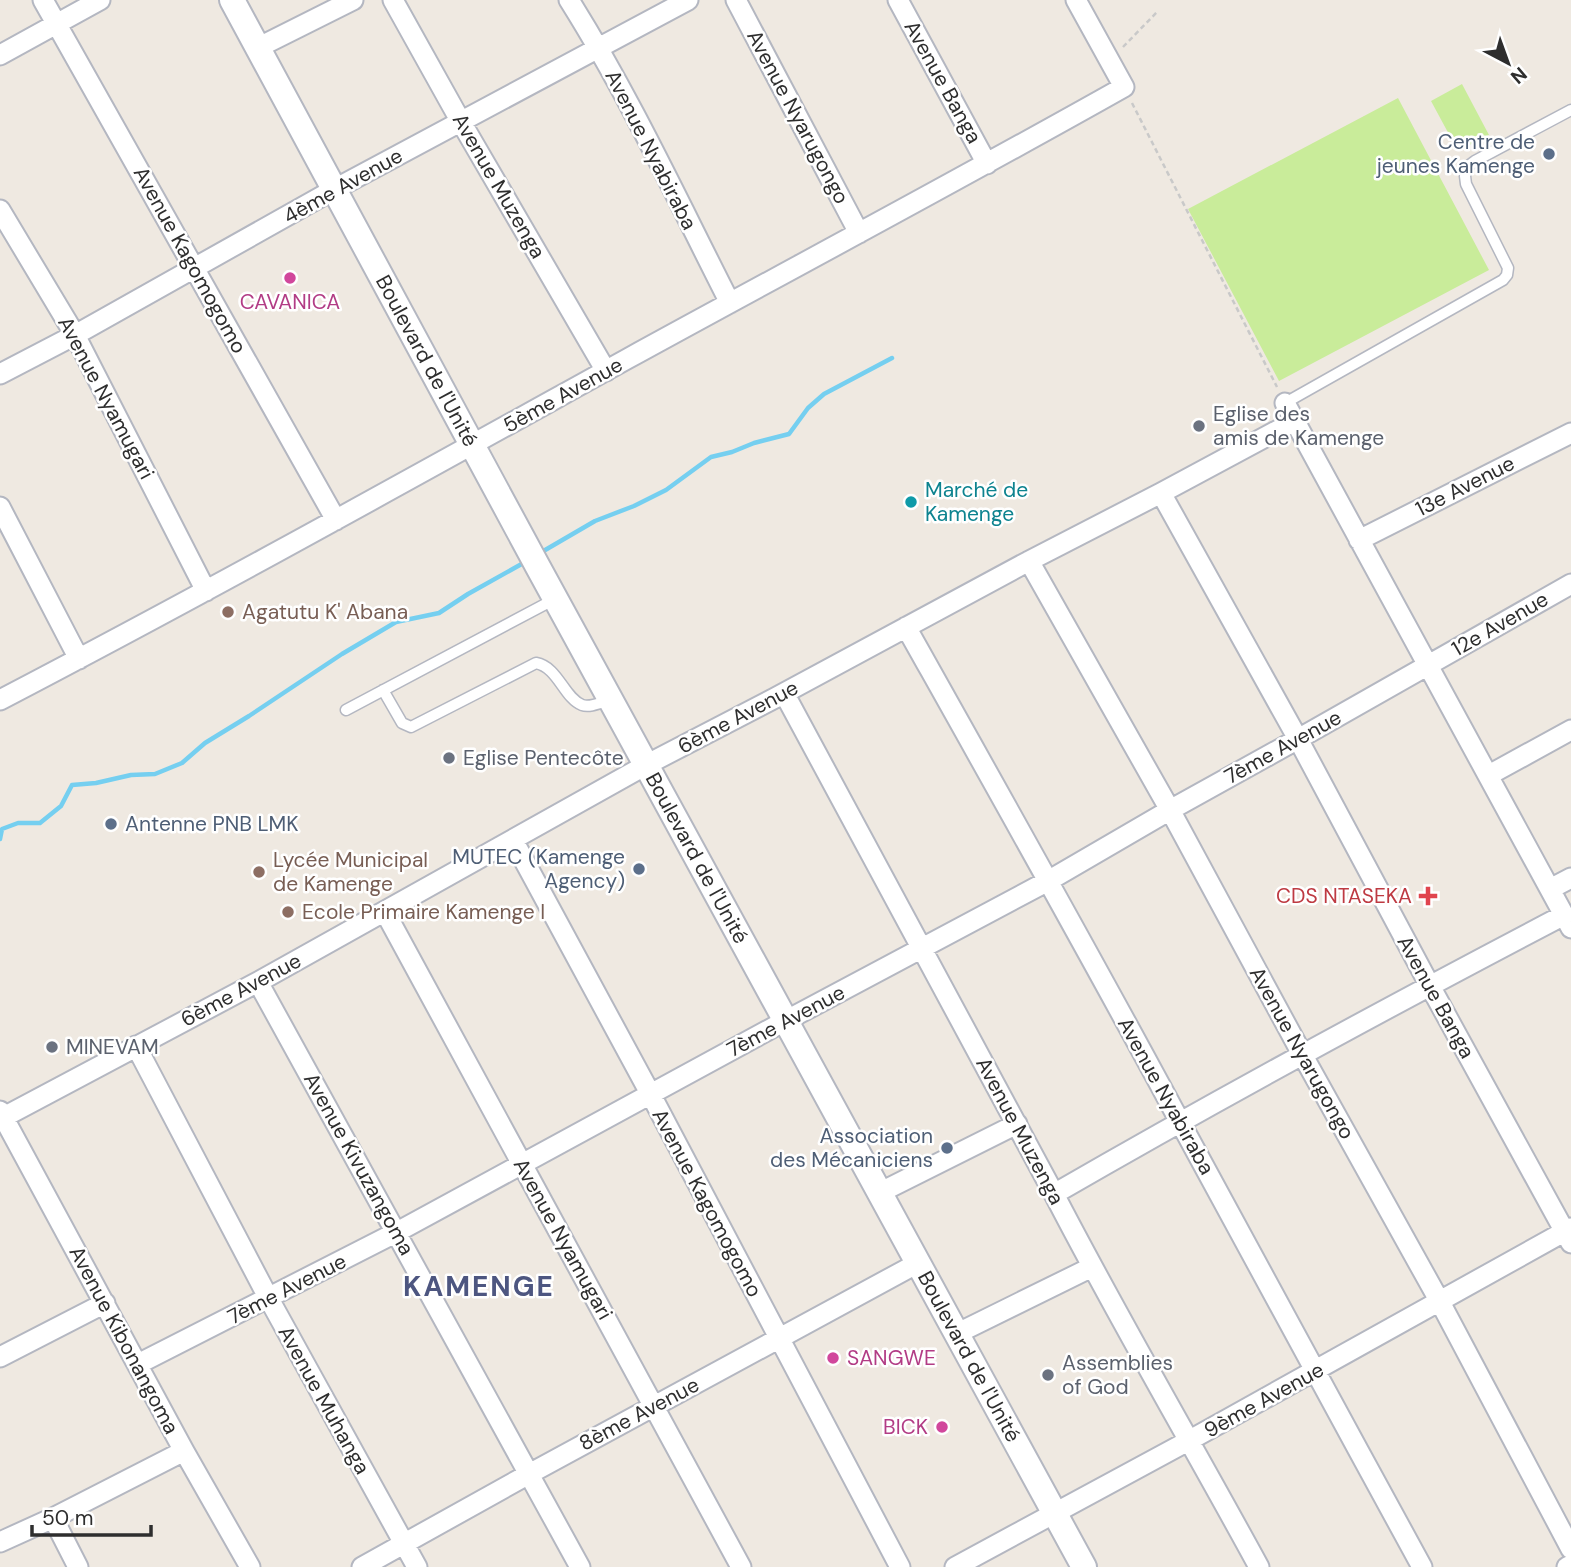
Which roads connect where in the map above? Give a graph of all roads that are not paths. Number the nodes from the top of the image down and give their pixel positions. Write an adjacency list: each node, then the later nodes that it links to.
1 (43, 0): 11 (street, Avenue Kagomogomo)
2 (100, 0): 11 (street)
3 (232, 0): 13 (street, Boulevard de l'Unité)
4 (353, 0): 13 (street)
5 (393, 0): 16 (street, Avenue Muzenga)
6 (569, 0): 12 (street, Avenue Nyabiraba)
7 (688, 0): 12 (street, 4ème Avenue)
8 (736, 0): 20 (street, Avenue Nyarugongo)
9 (898, 0): 17 (street, Avenue Banga)
10 (1076, 0): 17 (street, 5ème Avenue)
11 (57, 24): 14 (street); 21 (street, Avenue Kagomogomo)
12 (598, 47): 16 (street, 4ème Avenue); 22 (street, Avenue Nyabiraba)
13 (257, 48): 18 (street, Boulevard de l'Unité)
14 (0, 55)
15 (1571, 110): 26 (lane)
16 (461, 121): 18 (street, 4ème Avenue); 24 (street, Avenue Muzenga)
17 (987, 164): 20 (street, 5ème Avenue)
18 (334, 190): 21 (street, 4ème Avenue); 29 (street, Boulevard de l'Unité)
19 (0, 210): 23 (street, Avenue Nyamugari)
20 (859, 233): 22 (street, 5ème Avenue)
21 (194, 267): 23 (street, 4ème Avenue); 32 (street, Avenue Kagomogomo)
22 (730, 303): 24 (street, 5ème Avenue)
23 (75, 335): 25 (street, 4ème Avenue); 36 (street, Avenue Nyamugari)
24 (606, 371): 29 (street, 5ème Avenue)
25 (0, 374)
26 (1285, 403): 27 (street)
27 (1295, 421): 30 (street, 6ème Avenue); 33 (street)
28 (1571, 433): 33 (street, 13e Avenue)
29 (473, 445): 32 (street, 5ème Avenue); 37 (street, Boulevard de l'Unité)
30 (1161, 493): 34 (street, 6ème Avenue); 47 (street, Avenue Banga)
31 (0, 507): 39 (street)
32 (336, 520): 36 (street, 5ème Avenue)
33 (1359, 540): 40 (street)
34 (1029, 561): 38 (street, 6ème Avenue); 50 (street, Avenue Nyarugongo)
35 (1571, 584): 40 (street, 12e Avenue)
36 (206, 591): 39 (street, 5ème Avenue)
37 (555, 598): 41 (lane); 44 (street, Boulevard de l'Unité)
38 (906, 627): 42 (street, 6ème Avenue); 53 (street, Avenue Nyabiraba)
39 (79, 659): 43 (street, 5ème Avenue)
40 (1428, 665): 47 (street, 7ème Avenue); 49 (street)
41 (383, 690): 44 (lane); 45 (lane)
42 (784, 693): 48 (street, 6ème Avenue); 57 (street, Avenue Muzenga)
43 (0, 700)
44 (611, 700): 48 (street, Boulevard de l'Unité)
45 (346, 710)
46 (1571, 730): 49 (street)
47 (1298, 739): 50 (street, 7ème Avenue); 59 (street, Avenue Banga)
48 (646, 765): 51 (street, 6ème Avenue); 60 (street, Boulevard de l'Unité)
49 (1489, 775): 54 (street)
50 (1170, 810): 53 (street, 7ème Avenue); 62 (street, Avenue Nyarugongo)
51 (513, 840): 55 (street, 6ème Avenue); 63 (street, Avenue Kagomogomo)
52 (1571, 878): 54 (street)
53 (1048, 881): 57 (street, 7ème Avenue); 65 (street, Avenue Nyabiraba)
54 (1550, 889): 56 (street)
55 (385, 912): 58 (street, 6ème Avenue); 67 (street, Avenue Nyamugari)
56 (1567, 922): 59 (street)
57 (922, 948): 60 (street, 7ème Avenue); 66 (street, Avenue Muzenga)
58 (258, 982): 61 (street, 6ème Avenue); 70 (street, Avenue Kivuzangoma)
59 (1430, 986): 62 (street); 71 (street, Avenue Banga)
60 (785, 1021): 63 (street, 7ème Avenue); 68 (street, Boulevard de l'Unité)
61 (136, 1046): 64 (street, 6ème Avenue); 74 (street, Avenue Muhanga)
62 (1302, 1054): 65 (street); 75 (street, Avenue Nyarugongo)
63 (651, 1095): 67 (street, 7ème Avenue); 78 (street, Avenue Kagomogomo)
64 (1, 1116): 76 (street, Avenue Kibonangoma)
65 (1180, 1121): 69 (street); 81 (street, Avenue Nyabiraba)
66 (1017, 1124): 68 (street); 69 (street, Avenue Muzenga)
67 (522, 1164): 70 (street, 7ème Avenue); 82 (street, Avenue Nyamugari)
68 (879, 1193): 72 (street, Boulevard de l'Unité)
69 (1054, 1194): 73 (street, Avenue Muzenga)
70 (397, 1232): 74 (street, 7ème Avenue); 85 (street, Avenue Kivuzangoma)
71 (1569, 1234): 75 (street, 9ème Avenue)
72 (918, 1263): 77 (street, Boulevard de l'Unité); 78 (street, 8ème Avenue)
73 (1092, 1267): 77 (street); 83 (street, Avenue Muzenga)
74 (269, 1299): 80 (street, 7ème Avenue); 89 (street, Avenue Muhanga)
75 (1440, 1302): 81 (street, 9ème Avenue); 90 (street, Avenue Nyarugongo)
76 (105, 1303): 79 (street); 80 (street, Avenue Kibonangoma)
77 (956, 1334): 86 (street, Boulevard de l'Unité)
78 (778, 1338): 82 (street, 8ème Avenue); 97 (street, Avenue Kagomogomo)
79 (0, 1357)
80 (138, 1364): 84 (street, Avenue Kibonangoma)
81 (1314, 1372): 83 (street, 9ème Avenue); 101 (street, Avenue Nyabiraba)
82 (654, 1406): 85 (street, 8ème Avenue); 96 (street, Avenue Nyamugari)
83 (1190, 1440): 86 (street, 9ème Avenue); 100 (street, Avenue Muzenga)
84 (184, 1451): 87 (street); 92 (street, Avenue Kibonangoma)
85 (529, 1474): 89 (street, 8ème Avenue); 95 (street, Avenue Kivuzangoma)
86 (1054, 1513): 98 (street, 9ème Avenue); 99 (street, Boulevard de l'Unité)
87 (53, 1518): 88 (street); 91 (street)
88 (0, 1542)
89 (404, 1544): 93 (street, 8ème Avenue); 94 (street, Avenue Muhanga)
90 (1571, 1549)
91 (78, 1567)
92 (250, 1567)
93 (362, 1567)
94 (417, 1567)
95 (580, 1567)
96 (741, 1567)
97 (900, 1567)
98 (955, 1567)
99 (1084, 1567)
100 (1259, 1567)
101 (1422, 1567)

